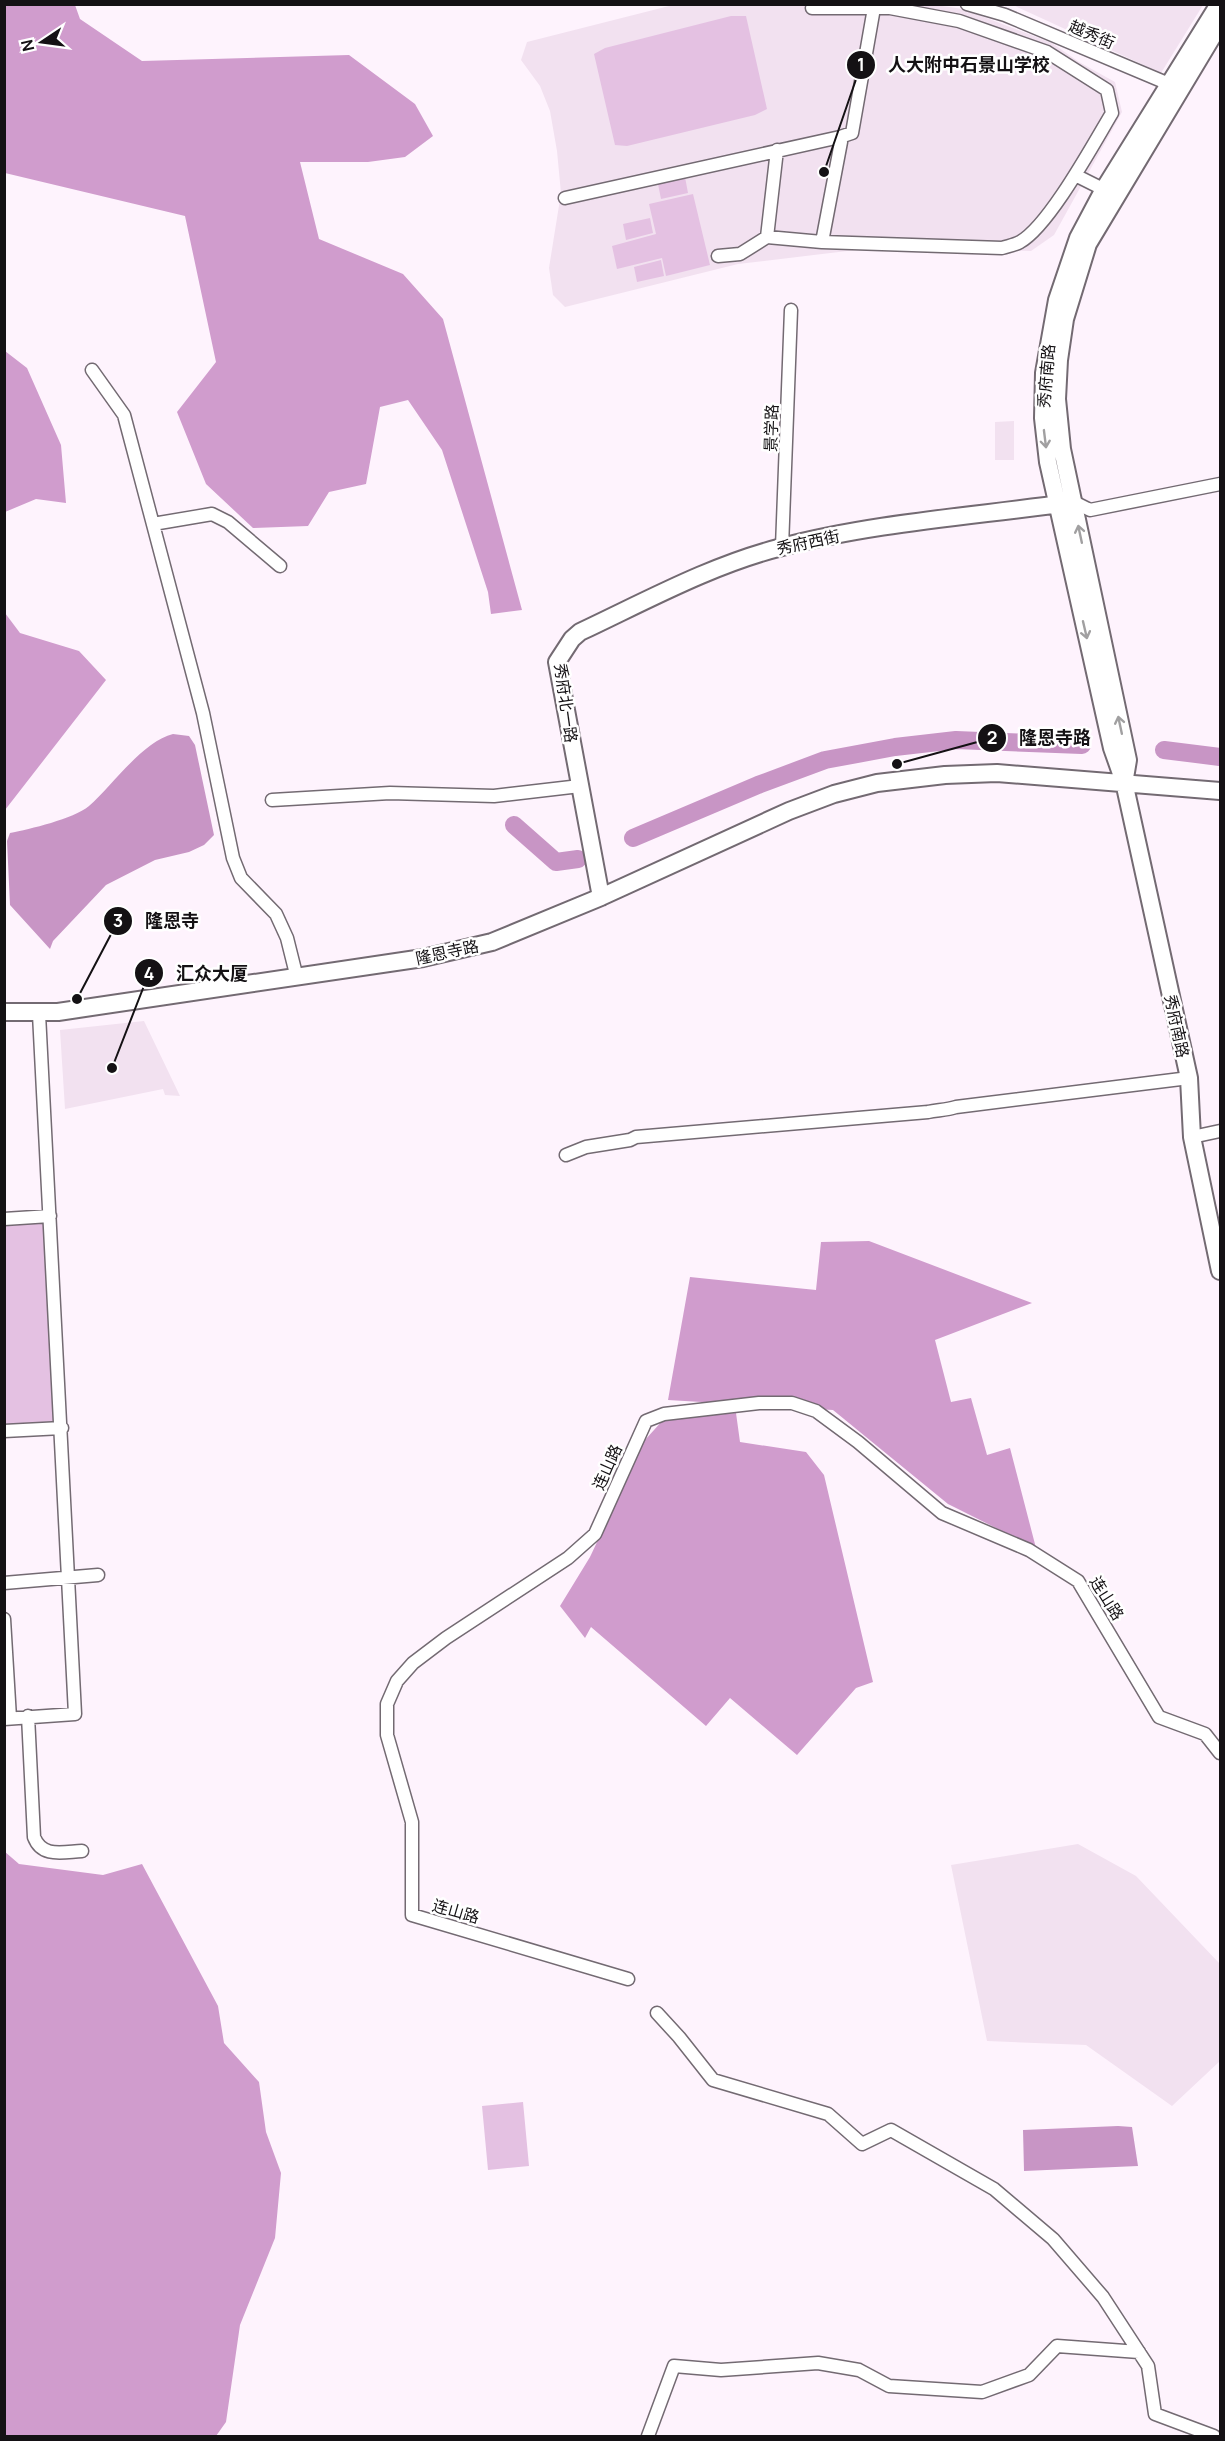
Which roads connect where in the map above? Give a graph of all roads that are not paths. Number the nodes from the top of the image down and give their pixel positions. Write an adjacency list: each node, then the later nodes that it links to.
1 (967, 4): 6 (street, 越秀街)
2 (1219, 4): 5 (street, 秀府南路)
3 (812, 8): 4 (street)
4 (874, 8): 7 (street); 9 (street)
5 (1216, 28): 6 (street, 秀府南路); 10 (street, 秀府南路)
6 (1169, 84): 10 (street, 秀府南路)
7 (840, 137): 8 (street); 13 (street)
8 (777, 150): 11 (street); 12 (street)
9 (1074, 175): 10 (street); 13 (street)
10 (1110, 192): 18 (street, 秀府南路)
11 (565, 198)
12 (767, 237): 13 (street); 14 (street)
13 (822, 242)
14 (718, 256)
15 (792, 310): 20 (street, 景学路)
16 (92, 370): 19 (street)
17 (1221, 484): 18 (street)
18 (1065, 503): 20 (street, 秀府西街); 23 (street, 秀府南路)
19 (153, 524): 21 (street); 28 (street)
20 (782, 546): 22 (street, 秀府西街)
21 (280, 566)
22 (565, 648): 24 (street, 秀府北一路); 27 (street, 秀府北一路)
23 (1124, 782): 25 (street, 隆恩寺路); 27 (street, 隆恩寺路); 31 (street, 秀府南路)
24 (580, 786): 26 (street); 27 (street, 秀府北一路)
25 (1221, 791)
26 (272, 800)
27 (606, 895): 28 (street, 隆恩寺路)
28 (297, 978): 30 (street, 隆恩寺路)
29 (4, 1012): 30 (street, 隆恩寺路)
30 (39, 1014): 35 (street)
31 (1189, 1078): 33 (street, 秀府南路); 34 (street)
32 (1221, 1131): 33 (street)
33 (1192, 1137): 36 (street, 秀府南路)
34 (566, 1155)
35 (50, 1216): 37 (street); 39 (street)
36 (1214, 1218): 38 (street, 秀府南路)
37 (4, 1219)
38 (1221, 1271)
39 (62, 1428): 40 (street); 42 (street)
40 (4, 1431)
41 (98, 1575): 42 (street)
42 (68, 1579): 43 (street); 45 (street)
43 (4, 1583)
44 (4, 1619): 46 (street)
45 (28, 1716): 46 (street); 48 (street)
46 (7, 1719)
47 (1221, 1753): 49 (street, 连山路)
48 (82, 1851)
49 (628, 1979)
50 (657, 2013): 51 (street)
51 (1139, 2352): 52 (street); 53 (street)
52 (648, 2436)
53 (1214, 2436)

